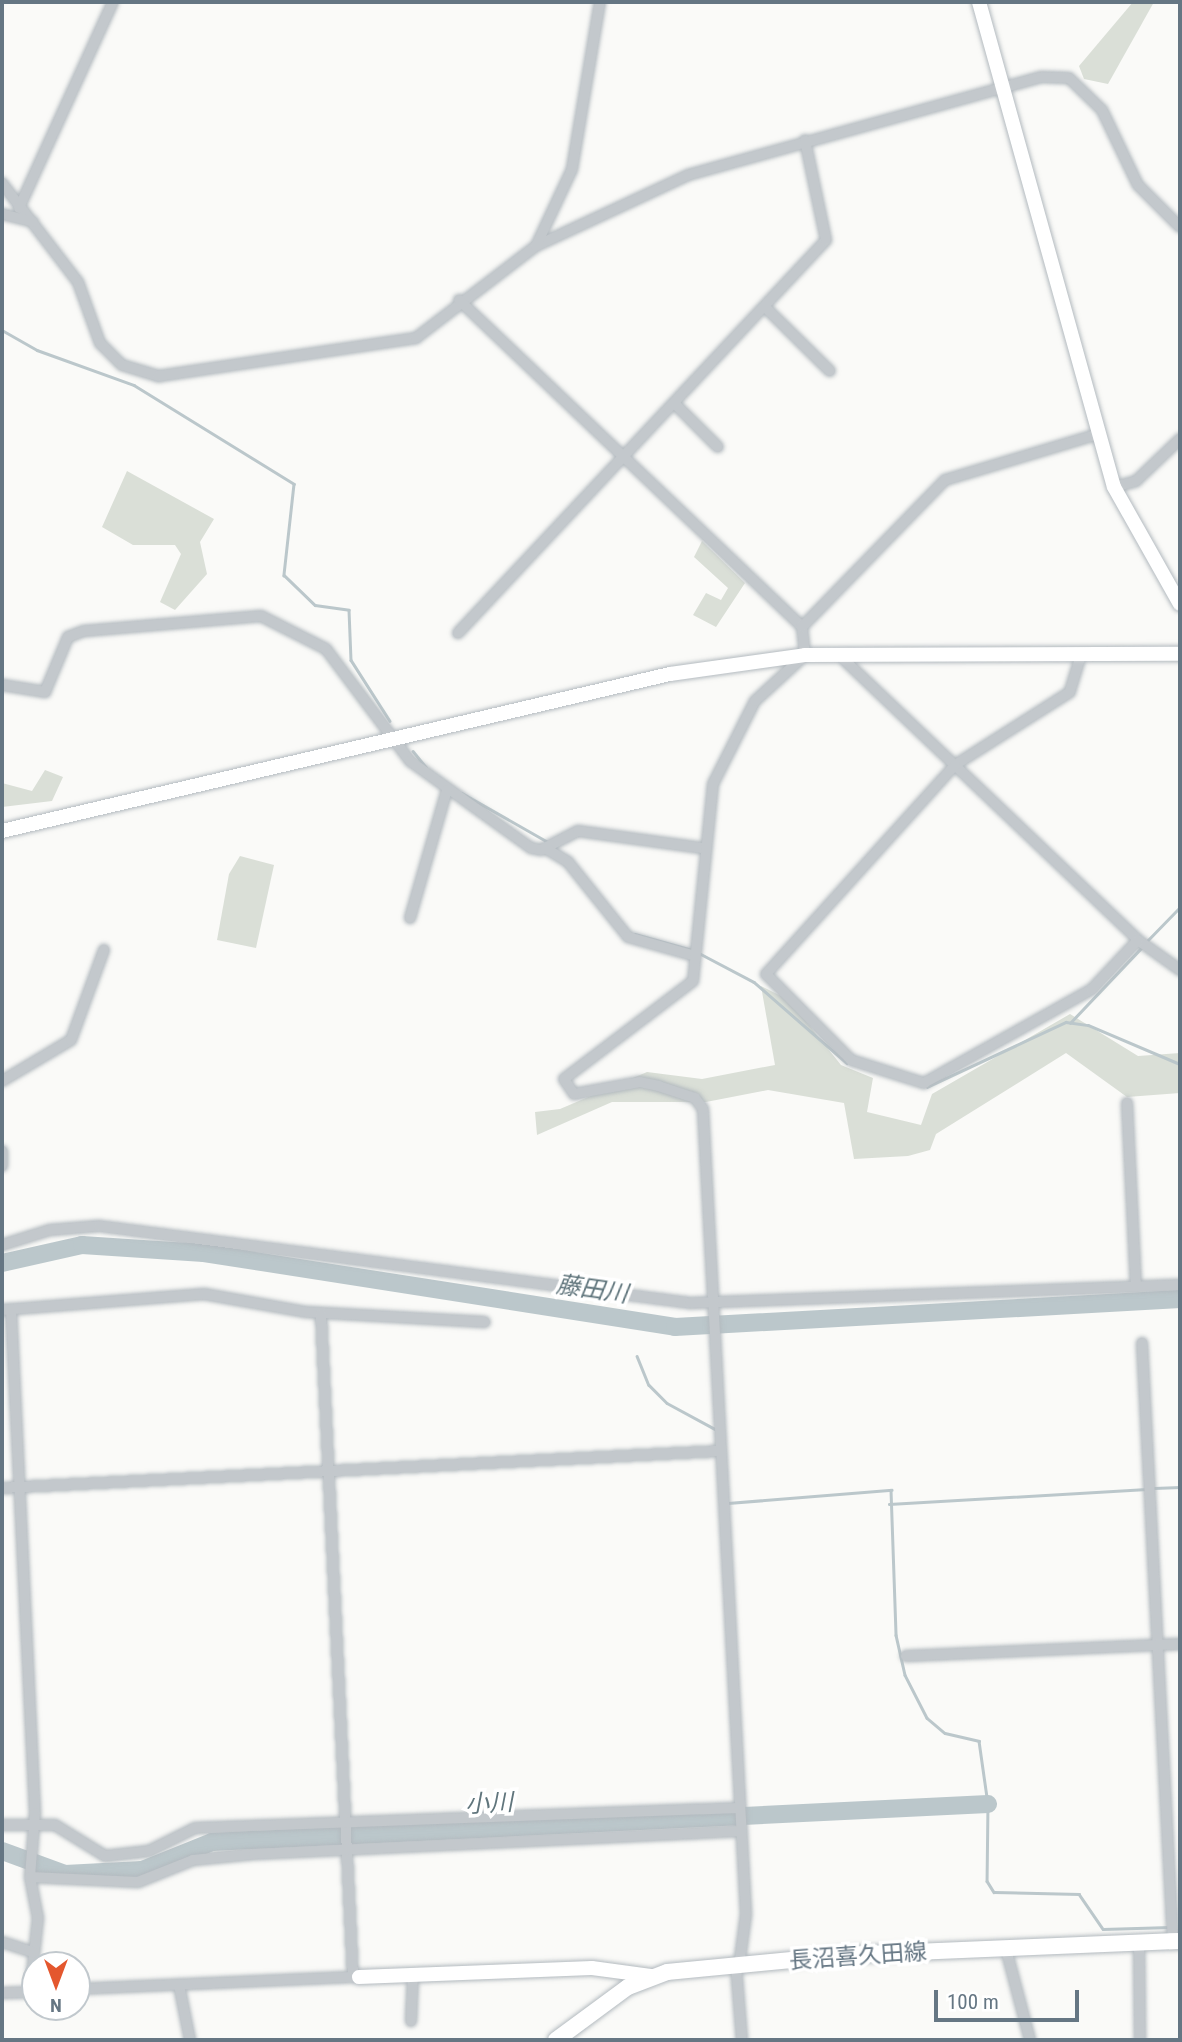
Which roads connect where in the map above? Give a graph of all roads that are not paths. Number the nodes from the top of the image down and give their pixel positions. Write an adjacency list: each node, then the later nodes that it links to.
1 (113, 2): 7 (street)
2 (600, 2): 11 (street)
3 (979, 2): 4 (street)
4 (1003, 89): 5 (street); 10 (street); 16 (street)
5 (805, 140): 11 (street); 13 (street)
6 (2, 183): 7 (street)
7 (19, 208): 9 (street)
8 (2, 214): 9 (street)
9 (35, 222): 12 (street)
10 (1180, 227)
11 (536, 246): 12 (street)
12 (459, 300): 19 (street)
13 (765, 307): 14 (street); 15 (street)
14 (830, 371)
15 (674, 403): 18 (street); 19 (street)
16 (1098, 434): 20 (street); 22 (street)
17 (1180, 439): 20 (street)
18 (718, 447)
19 (620, 460): 22 (street); 23 (street)
20 (1114, 487): 21 (street)
21 (1180, 604)
22 (802, 626): 26 (street)
23 (458, 633)
24 (838, 654): 26 (street); 27 (street); 30 (street)
25 (1180, 654): 27 (street)
26 (806, 655): 29 (street); 34 (street)
27 (1081, 655): 30 (street)
28 (2, 685): 29 (street)
29 (392, 740): 31 (street); 32 (street)
30 (955, 765): 36 (street); 36 (street)
31 (447, 790): 33 (street); 35 (street)
32 (2, 831)
33 (545, 848): 34 (street); 38 (street)
34 (702, 848): 38 (street)
35 (410, 918)
36 (1138, 940): 39 (street)
37 (104, 950): 40 (street)
38 (695, 956): 47 (street)
39 (1180, 970)
40 (2, 1081)
41 (1127, 1103): 46 (street)
42 (2, 1152): 43 (street)
43 (2, 1166)
44 (2, 1245): 47 (street)
45 (1180, 1285): 46 (street)
46 (1136, 1286): 47 (street)
47 (713, 1301): 52 (street)
48 (7, 1310): 49 (street); 54 (street)
49 (321, 1314): 50 (street); 53 (street)
50 (485, 1322)
51 (1142, 1343): 57 (street)
52 (720, 1451): 53 (street); 59 (street)
53 (329, 1472): 54 (street); 60 (street)
54 (20, 1488): 55 (street); 61 (street)
55 (2, 1489)
56 (1180, 1644): 57 (street)
57 (1156, 1645): 58 (street); 67 (street)
58 (906, 1656)
59 (738, 1808): 60 (street); 63 (street)
60 (346, 1821): 61 (street); 64 (street)
61 (33, 1824): 62 (street); 65 (street)
62 (2, 1825)
63 (739, 1831): 64 (street); 72 (street)
64 (347, 1847): 65 (street); 75 (street)
65 (30, 1873): 71 (street)
66 (2, 1942): 70 (street)
67 (1176, 1942): 68 (main road, 長沼喜久田線)
68 (1139, 1943): 69 (main road, 長沼喜久田線); 85 (street)
69 (1006, 1949): 72 (main road, 長沼喜久田線); 84 (street)
70 (30, 1951)
71 (33, 1951)
72 (738, 1966): 74 (main road, 長沼喜久田線); 83 (street)
73 (413, 1975): 74 (street); 75 (street); 80 (street)
74 (652, 1976): 82 (main road, 長沼喜久田線)
75 (356, 1977): 76 (street)
76 (178, 1985): 77 (street); 81 (street)
77 (91, 1988)
78 (21, 1992): 79 (street)
79 (2, 1993)
80 (411, 2021)
81 (190, 2040)
82 (558, 2040)
83 (742, 2040)
84 (1030, 2040)
85 (1140, 2040)

